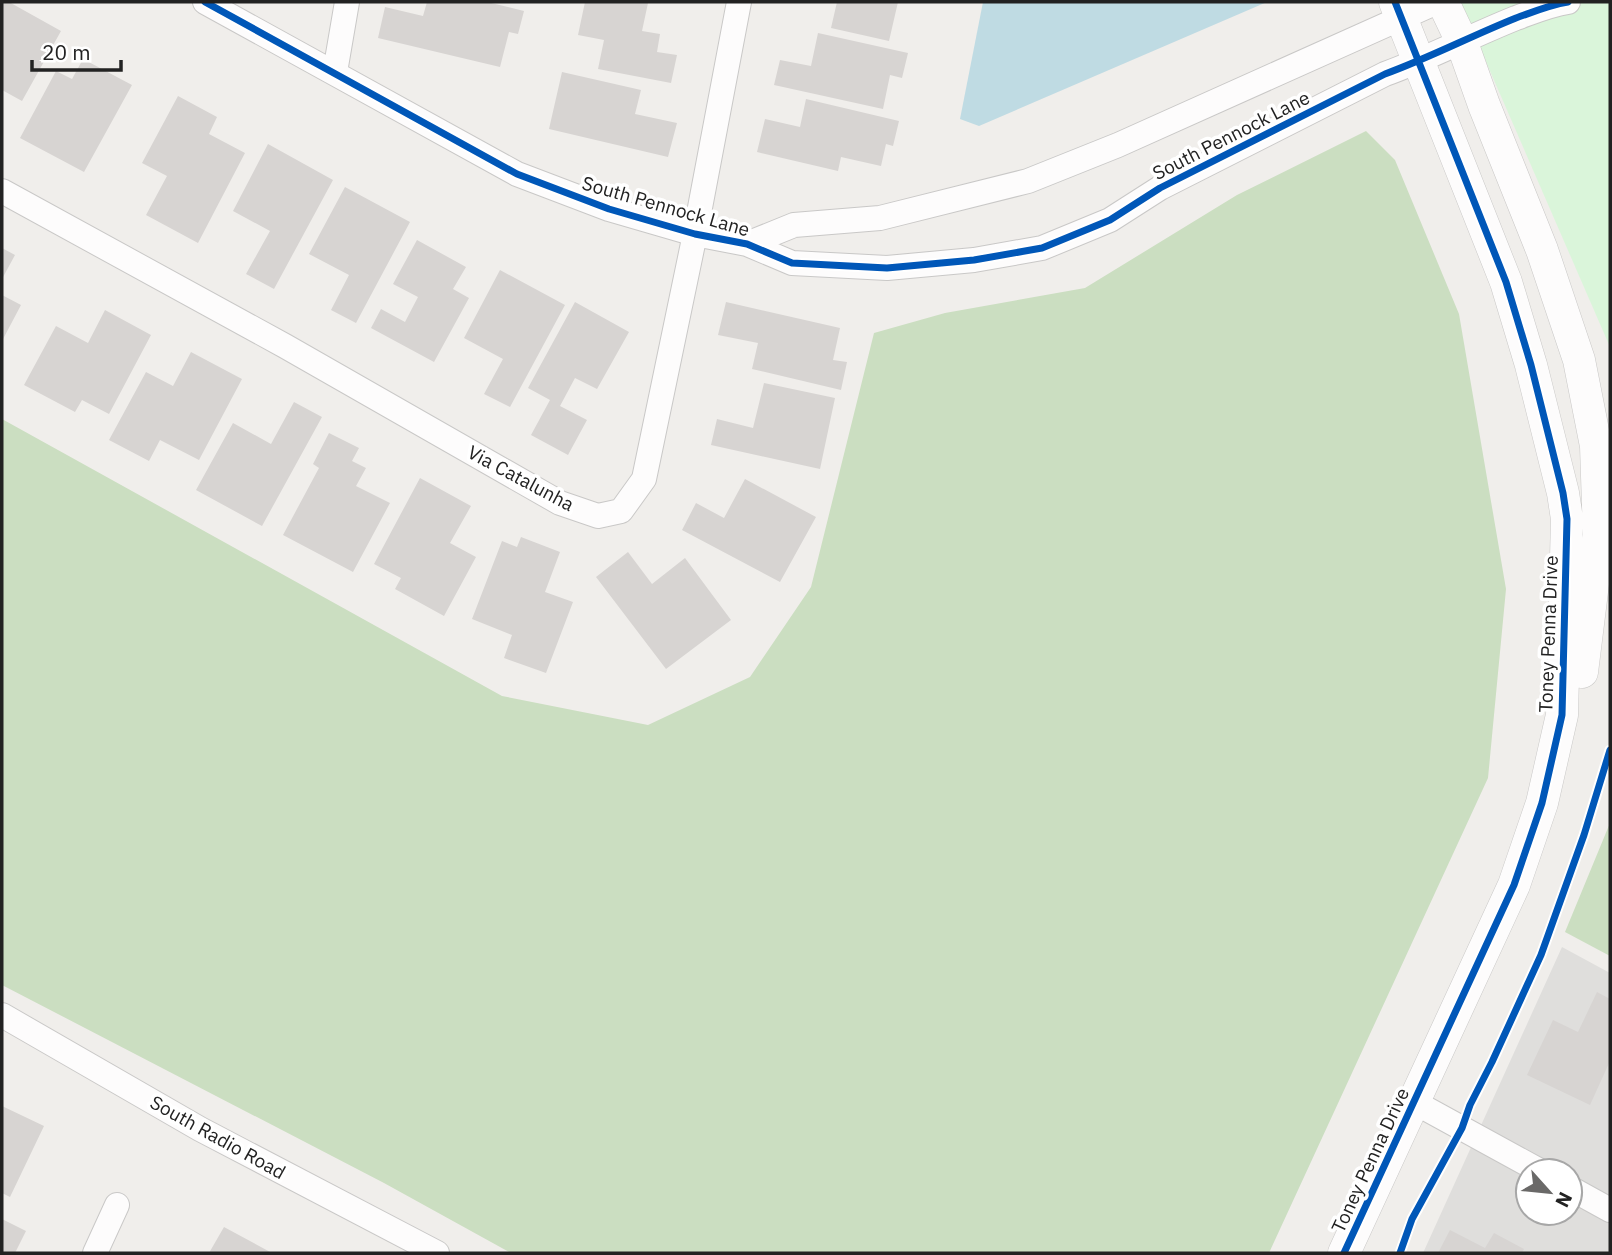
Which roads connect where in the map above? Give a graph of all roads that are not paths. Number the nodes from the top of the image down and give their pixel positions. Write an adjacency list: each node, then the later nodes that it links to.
1 (205, 2): 10 (street, South Pennock Lane)
2 (347, 2): 10 (street)
3 (739, 2): 12 (street, Via Catalunha)
4 (1437, 2): 7 (street, South Pennock Lane)
5 (1443, 2): 8 (street, Toney Penna Drive)
6 (1567, 2): 8 (street, South Pennock Lane)
7 (1399, 9): 9 (street, Toney Penna Drive); 13 (street, South Pennock Lane)
8 (1461, 40): 9 (street, South Pennock Lane); 14 (street, Toney Penna Drive)
9 (1418, 62): 13 (street, South Pennock Lane); 14 (street, Toney Penna Drive)
10 (335, 72): 12 (street, South Pennock Lane)
11 (2, 191): 12 (street, Via Catalunha)
12 (695, 234): 13 (street, South Pennock Lane)
13 (747, 244)
14 (1562, 715): 16 (street, Toney Penna Drive)
15 (2, 1015): 22 (street, South Radio Road)
16 (1414, 1102): 17 (street); 23 (street, Toney Penna Drive)
17 (1514, 1157)
18 (1584, 1196): 20 (street)
19 (117, 1205): 21 (street)
20 (1610, 1210)
21 (95, 1253)
22 (437, 1253)
23 (1344, 1253)

